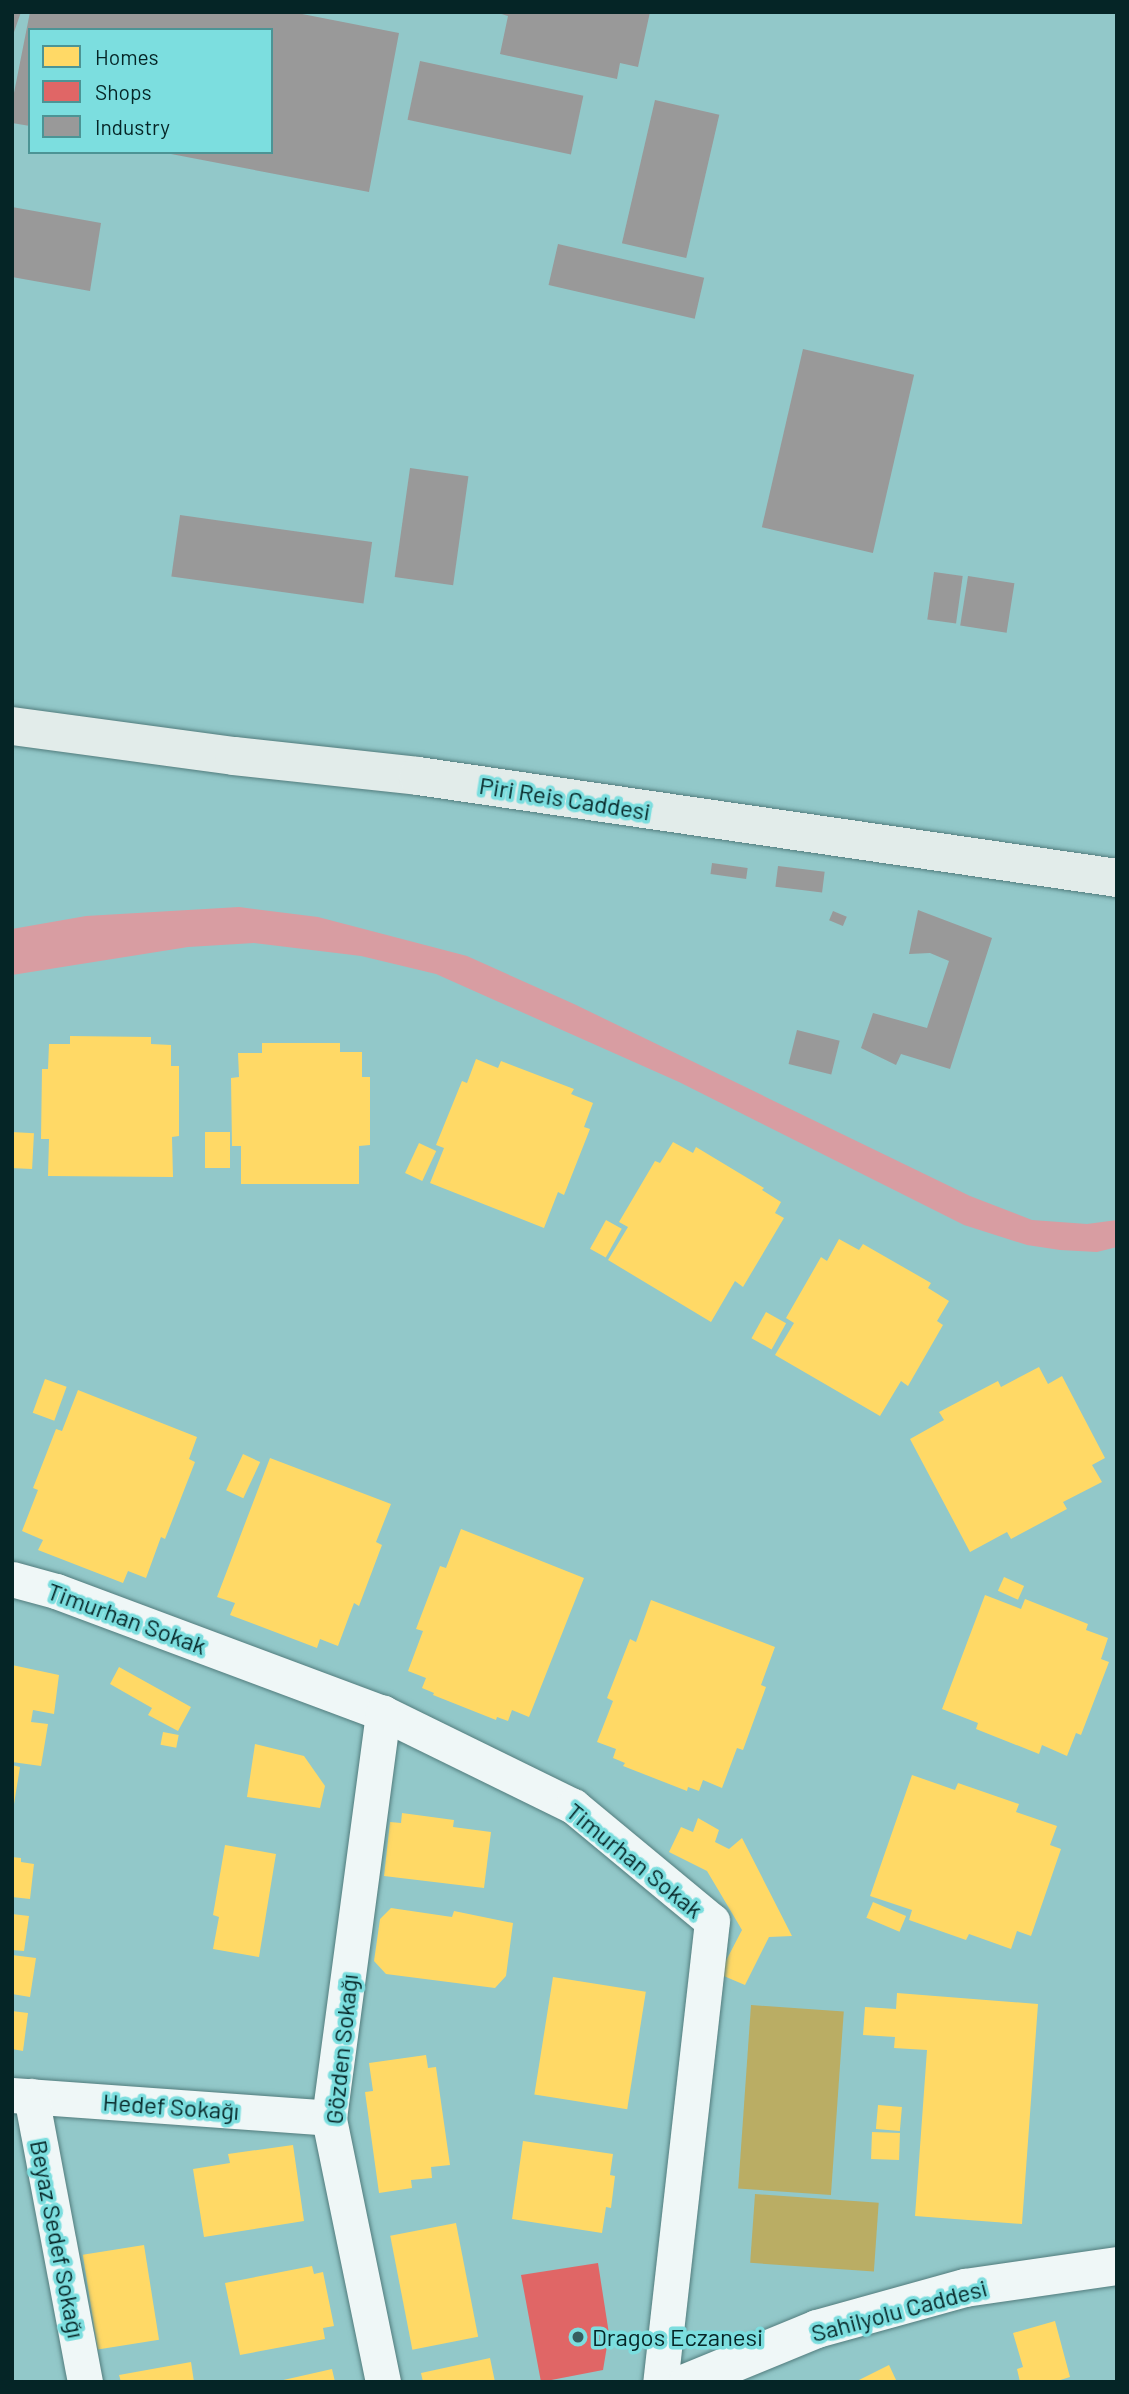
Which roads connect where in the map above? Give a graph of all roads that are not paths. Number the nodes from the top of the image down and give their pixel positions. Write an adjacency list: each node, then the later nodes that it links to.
1 (12, 703): 3 (main road, Piri Reis Caddesi)
2 (12, 726): 4 (main road, Piri Reis Caddesi)
3 (1117, 853)
4 (1117, 878)
5 (12, 1579): 6 (street, Timurhan Sokak)
6 (383, 1713): 8 (street, Gözden Sokağı); 12 (street, Timurhan Sokak)
7 (22, 2096): 8 (street, Hedef Sokağı); 10 (street, Beyaz Sedef Sokağı)
8 (329, 2118): 11 (street, Gözden Sokağı)
9 (1117, 2266): 13 (street, Sahilyolu Caddesi)
10 (85, 2382)
11 (383, 2382)
12 (660, 2382)
13 (688, 2382)

